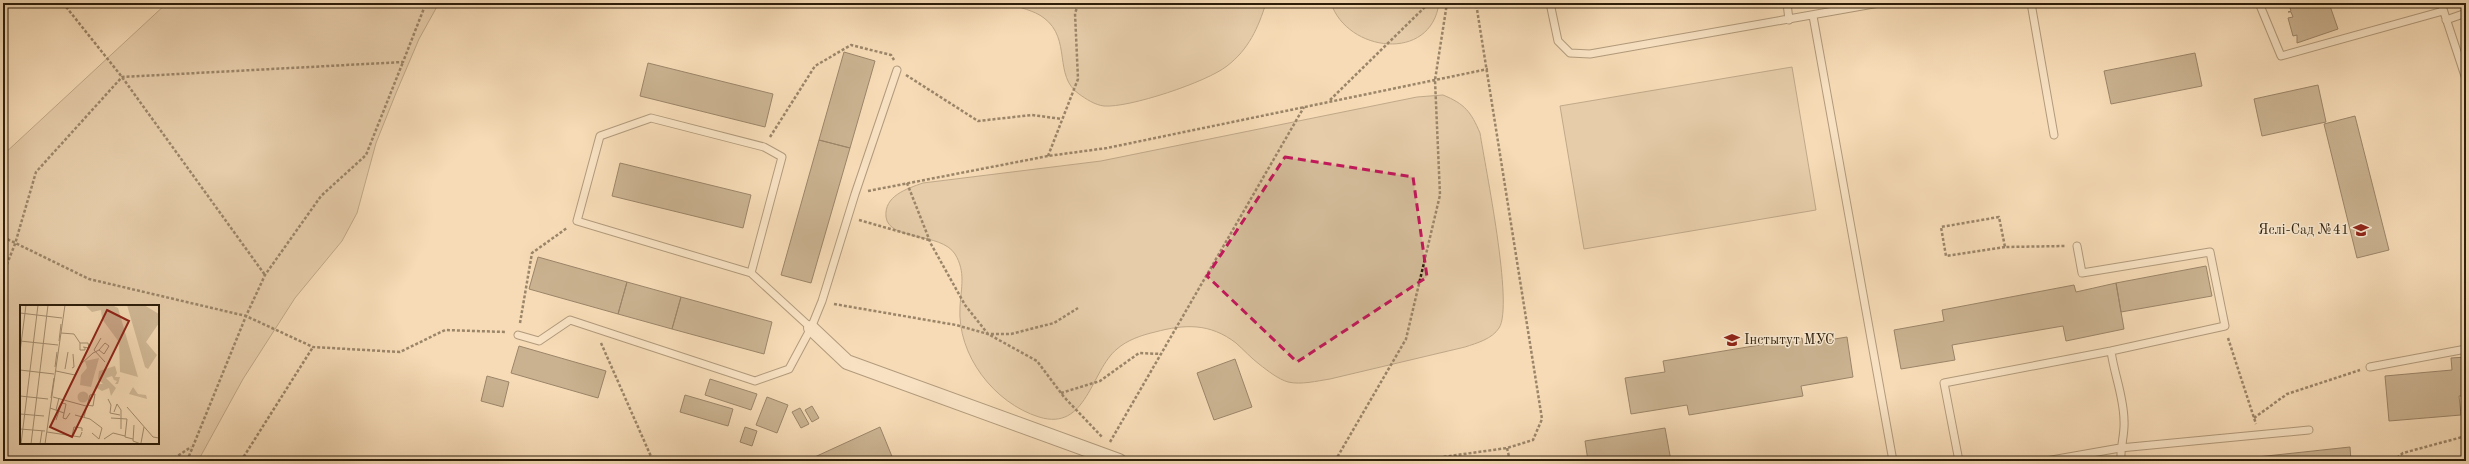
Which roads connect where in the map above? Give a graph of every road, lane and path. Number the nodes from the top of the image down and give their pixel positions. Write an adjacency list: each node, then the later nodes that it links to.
1 (63, 3): 21 (path)
2 (426, 3): 18 (path)
3 (1079, 3): 27 (path)
4 (1429, 3): 24 (path)
5 (1447, 3): 23 (path)
6 (1476, 3): 19 (path)
7 (1550, 3): 16 (lane)
8 (1787, 3): 16 (lane)
9 (1879, 3): 15 (lane)
10 (2031, 3): 26 (lane)
11 (2259, 3): 13 (lane)
12 (2441, 3): 13 (lane)
13 (2443, 11): 17 (lane)
14 (2466, 13): 17 (lane)
15 (1813, 16): 16 (lane); 69 (lane)
16 (1789, 20)
17 (2446, 20): 22 (lane)
18 (403, 62): 21 (path); 39 (path)
19 (1488, 69): 23 (path); 59 (path)
20 (897, 70): 29 (lane)
21 (122, 77): 34 (path); 39 (path)
22 (2466, 79)
23 (1435, 80): 24 (path); 66 (path)
24 (1330, 100): 25 (path)
25 (1304, 107): 27 (path); 51 (path)
26 (2054, 136)
27 (1048, 156): 28 (path)
28 (907, 183): 29 (path); 33 (path)
29 (855, 194): 30 (lane)
30 (849, 218): 33 (path); 40 (lane)
31 (577, 221): 37 (lane); 37 (lane); 46 (path)
32 (3, 237): 34 (path)
33 (930, 240): 47 (path)
34 (16, 244): 38 (path); 42 (path)
35 (2078, 246): 36 (path); 43 (lane)
36 (2005, 247): 36 (path)
37 (751, 273): 45 (lane)
38 (3, 274)
39 (265, 275): 42 (path)
40 (822, 301): 45 (lane); 47 (path)
41 (1078, 308): 47 (path)
42 (246, 316): 48 (path); 58 (path)
43 (2225, 326): 50 (lane); 54 (path)
44 (595, 328): 45 (lane); 46 (lane); 64 (path)
45 (812, 328): 65 (street)
46 (518, 334): 48 (path)
47 (988, 334): 53 (path)
48 (313, 347): 63 (path)
49 (2466, 349): 52 (lane)
50 (2111, 351): 60 (lane); 70 (lane)
51 (1161, 354): 53 (path); 53 (path)
52 (2370, 367): 54 (path)
53 (1061, 393)
54 (2254, 418): 56 (path)
55 (2309, 430): 56 (lane)
56 (2258, 435): 60 (lane)
57 (2466, 436): 73 (path)
58 (191, 447): 61 (path); 62 (path)
59 (1507, 448): 67 (path); 68 (path)
60 (2120, 448): 71 (lane); 72 (lane)
61 (170, 461)
62 (187, 461)
63 (242, 461)
64 (653, 461)
65 (1119, 461)
66 (1335, 461)
67 (1414, 461)
68 (1510, 461)
69 (1893, 461)
70 (1959, 461)
71 (2046, 461)
72 (2121, 461)
73 (2393, 461)

